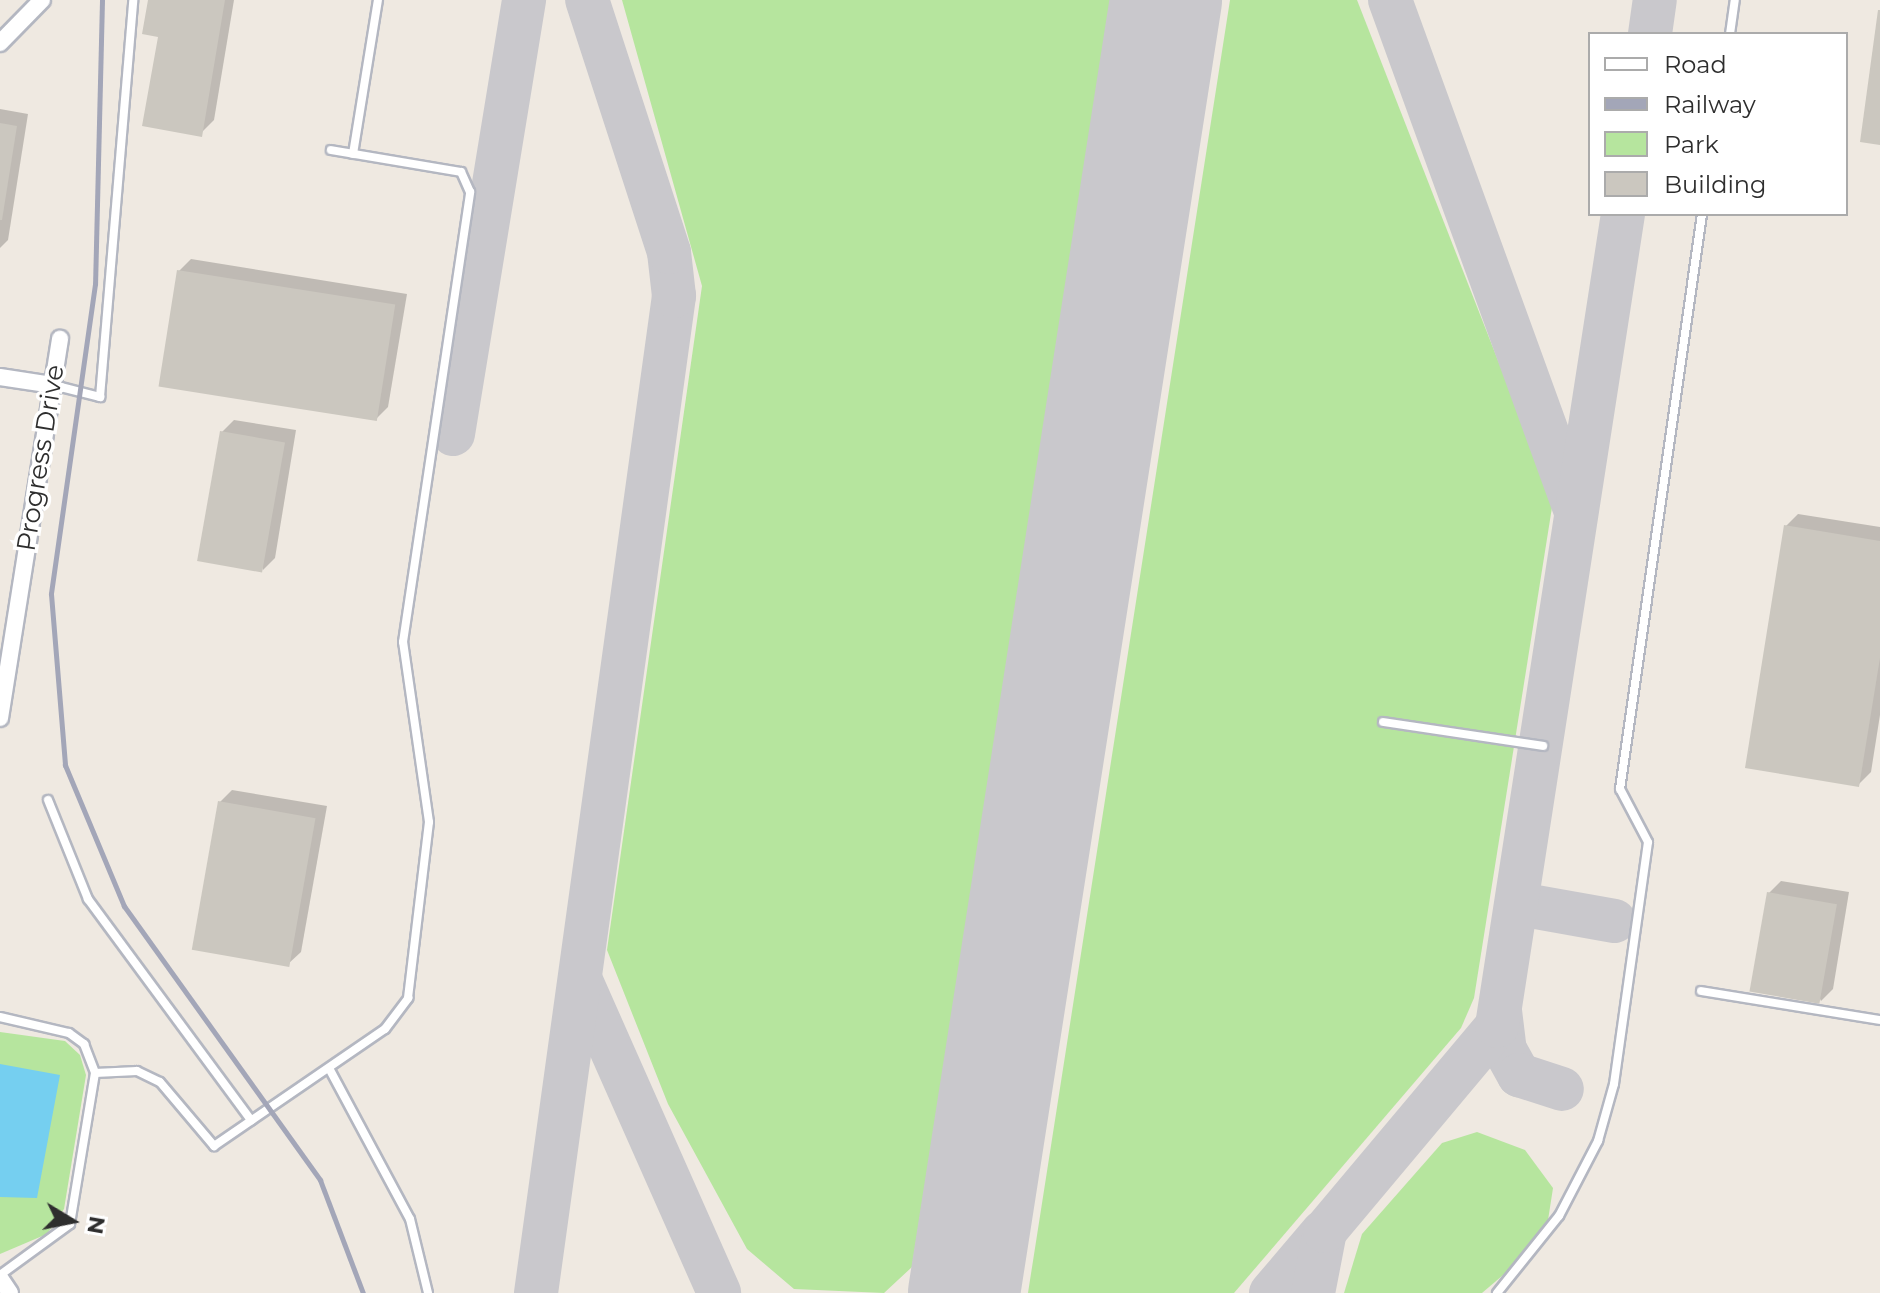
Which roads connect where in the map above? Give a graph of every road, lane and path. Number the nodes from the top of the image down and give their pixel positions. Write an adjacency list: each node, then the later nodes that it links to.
1 (42, 0): 6 (street)
2 (53, 0): 6 (lane)
3 (133, 0): 14 (lane)
4 (378, 0): 10 (lane)
5 (1735, 0): 7 (lane)
6 (24, 25): 8 (street)
7 (1730, 32)
8 (0, 43)
9 (331, 150): 10 (lane)
10 (353, 154): 22 (lane)
11 (1702, 216): 27 (lane)
12 (60, 339): 14 (street, Progress Drive)
13 (0, 377): 14 (street)
14 (53, 385): 15 (street, Progress Drive)
15 (0, 718)
16 (1383, 722): 17 (lane)
17 (1543, 746)
18 (48, 800): 24 (lane)
19 (1701, 991): 21 (lane)
20 (0, 1017): 23 (lane)
21 (1880, 1020)
22 (330, 1070): 24 (lane); 26 (lane)
23 (95, 1073): 24 (lane); 25 (lane)
24 (251, 1120)
25 (4, 1283)
26 (428, 1293)
27 (1497, 1293)

